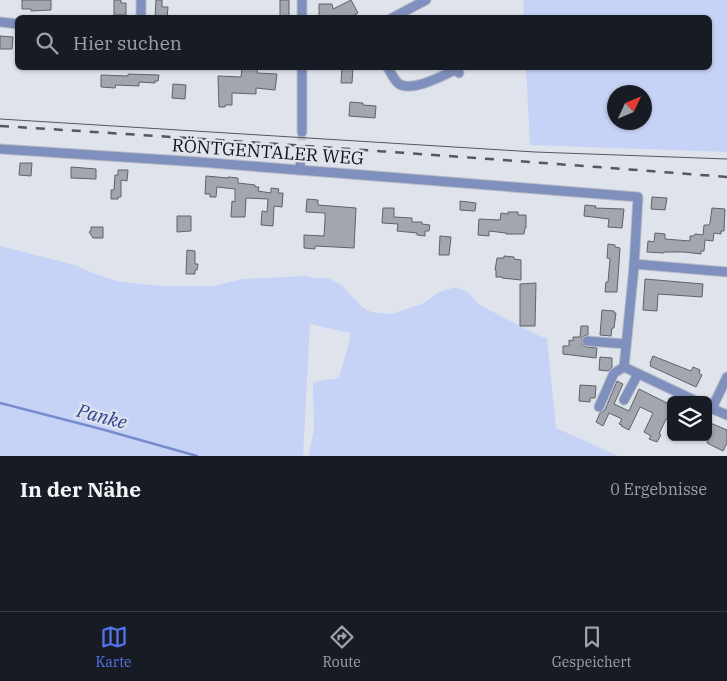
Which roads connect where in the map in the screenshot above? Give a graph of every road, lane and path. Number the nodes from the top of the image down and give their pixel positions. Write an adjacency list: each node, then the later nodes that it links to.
1 (141, 0): 4 (street)
2 (302, 0): 5 (street)
3 (426, 0): 6 (street)
4 (141, 15)
5 (302, 15)
6 (398, 15)
7 (0, 22): 8 (street)
8 (15, 24)
9 (302, 70): 14 (street)
10 (389, 70): 11 (street)
11 (456, 70)
12 (456, 70): 13 (street)
13 (459, 73)
14 (302, 132)
15 (0, 148): 17 (street, RÖNTGENTALER WEG)
16 (301, 154): 17 (street)
17 (300, 170): 18 (street, RÖNTGENTALER WEG)
18 (634, 264): 19 (street); 21 (street)
19 (727, 272)
20 (588, 342): 21 (street)
21 (626, 344): 22 (street)
22 (624, 368): 23 (street); 28 (street)
23 (638, 374): 25 (street); 26 (street)
24 (727, 377): 27 (street)
25 (685, 396)
26 (624, 400)
27 (712, 404)
28 (598, 407)
29 (712, 409): 30 (street)
30 (727, 415)

